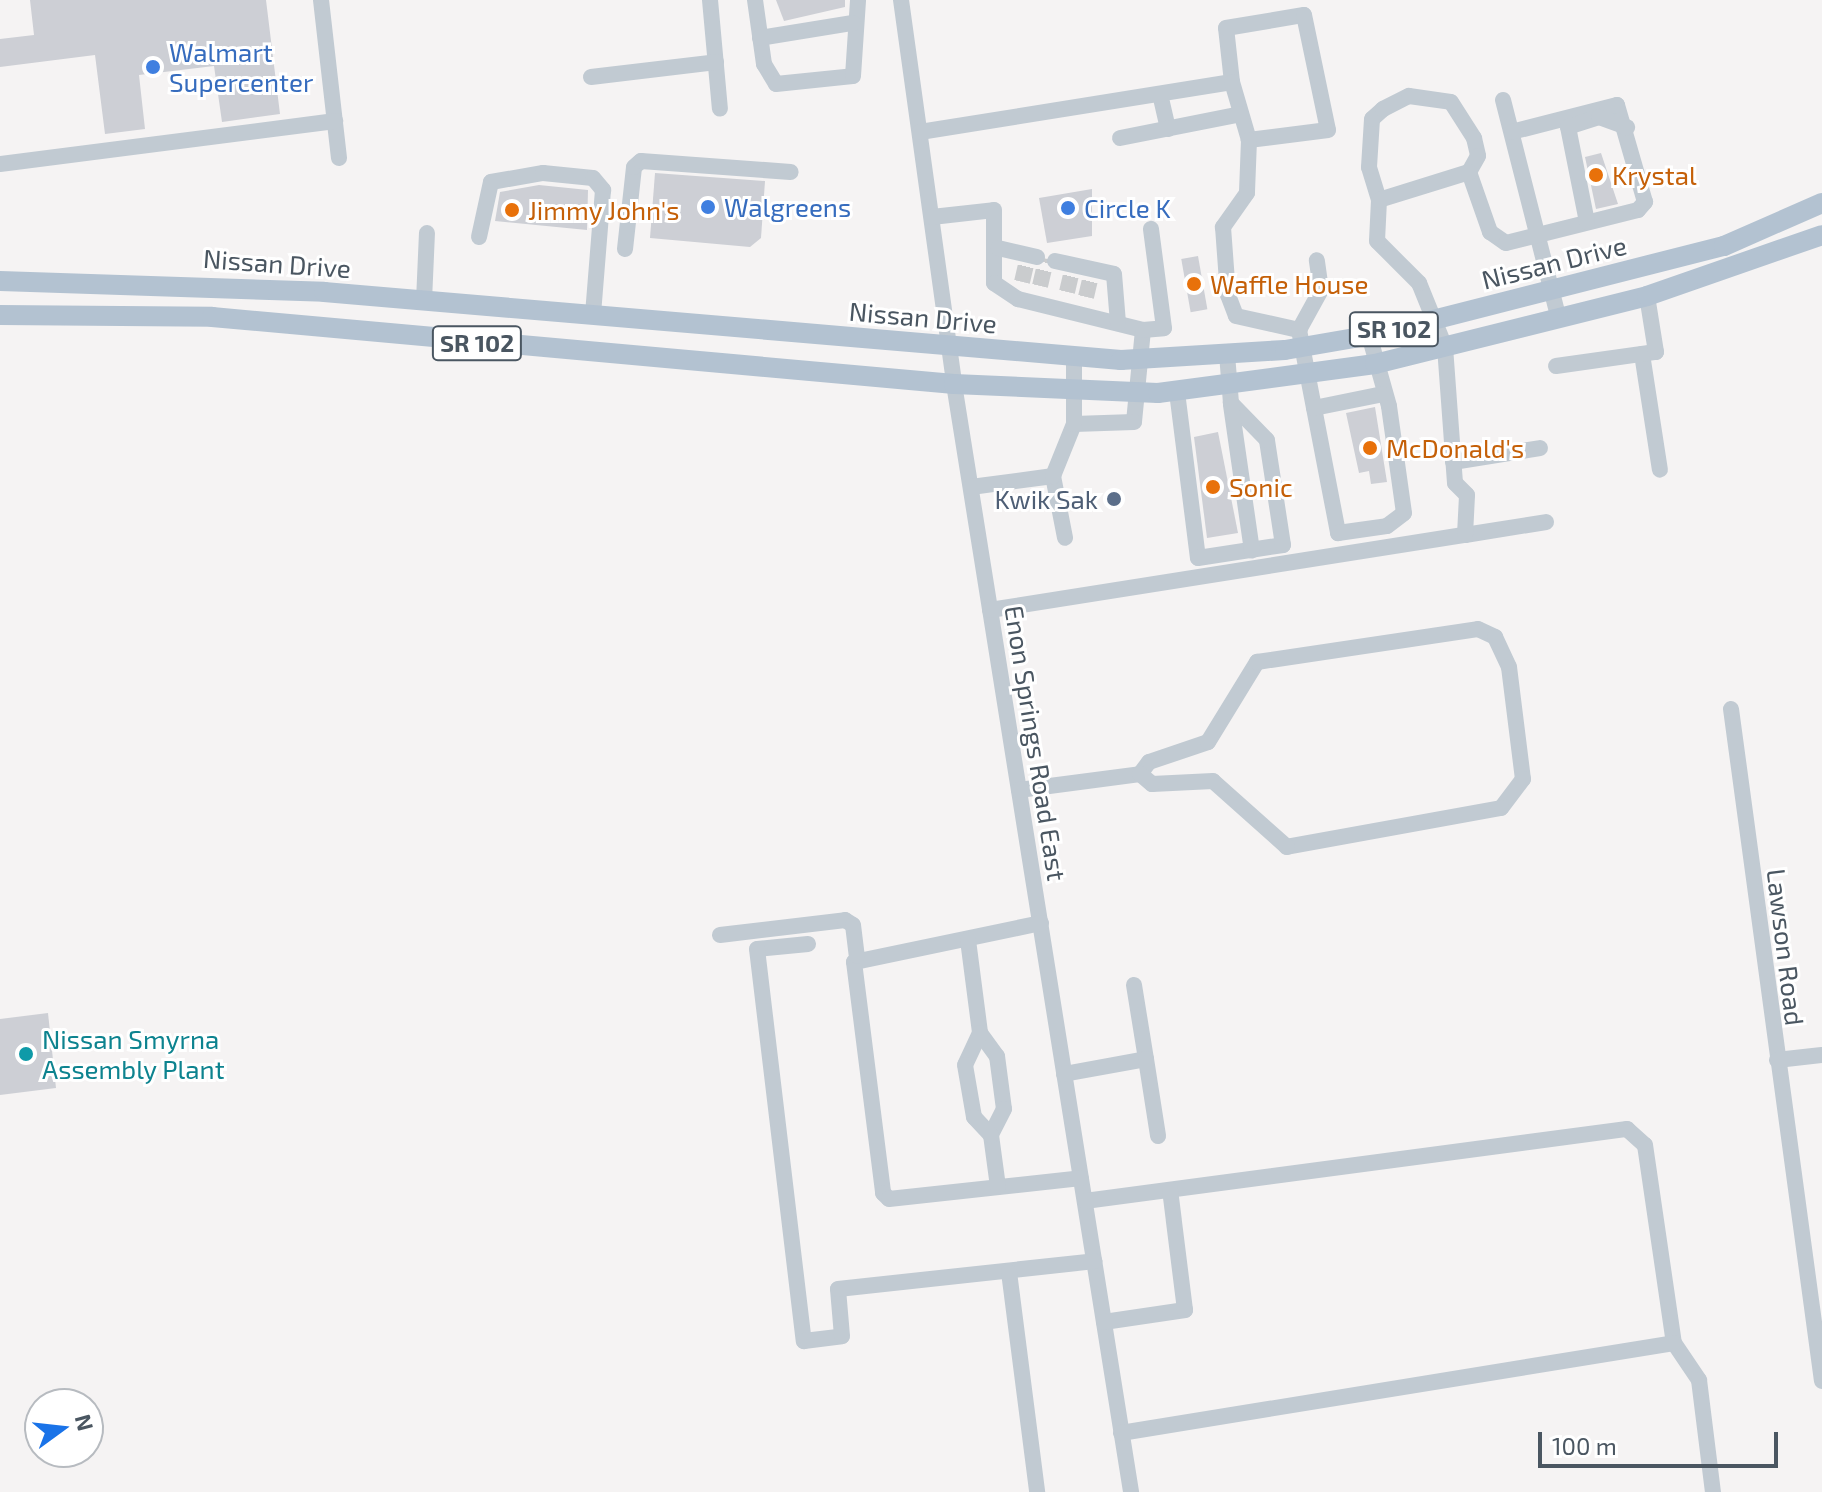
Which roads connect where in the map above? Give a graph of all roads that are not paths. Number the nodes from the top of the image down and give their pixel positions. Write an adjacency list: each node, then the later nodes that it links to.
1 (321, 0): 16 (street)
2 (710, 0): 8 (street)
3 (755, 0): 7 (street)
4 (858, 0): 6 (street)
5 (901, 0): 19 (street, Enon Springs Road East)
6 (853, 23): 7 (street); 7 (street)
7 (760, 38)
8 (716, 62): 9 (street); 13 (street)
9 (591, 77)
10 (1232, 82): 11 (street); 14 (street); 22 (street)
11 (1160, 94): 18 (street); 19 (street)
12 (1503, 100): 20 (street)
13 (720, 109)
14 (1241, 114): 18 (street); 22 (street)
15 (1554, 120): 17 (street); 20 (street); 30 (street)
16 (335, 121): 23 (street); 24 (street)
17 (1627, 127): 30 (street); 30 (street)
18 (1168, 129): 21 (street)
19 (920, 132): 29 (street, Enon Springs Road East)
20 (1512, 132): 33 (street)
21 (1120, 138)
22 (1249, 140): 60 (street)
23 (339, 158)
24 (0, 164)
25 (791, 172): 37 (street)
26 (1469, 172): 27 (street); 27 (street); 33 (street)
27 (1379, 200): 55 (street)
28 (1822, 203): 44 (main road, Nissan Drive / SR 102)
29 (932, 217): 36 (street); 61 (street, Enon Springs Road East)
30 (1584, 223): 33 (street)
31 (1151, 229): 58 (street)
32 (427, 233): 49 (street)
33 (1538, 235): 44 (street)
34 (1822, 235): 46 (main road, SR 102)
35 (479, 237): 54 (street)
36 (998, 248): 38 (street); 48 (street)
37 (625, 249)
38 (1031, 259)
39 (1317, 260): 60 (street)
40 (1055, 261): 57 (street)
41 (0, 281): 49 (main road, Nissan Drive / SR 102)
42 (1022, 282): 48 (street)
43 (1040, 286): 50 (street)
44 (1552, 290): 55 (main road, Nissan Drive / SR 102); 56 (street)
45 (1067, 292): 51 (street)
46 (1647, 296): 56 (main road, SR 102); 64 (street)
47 (1086, 297): 52 (street)
48 (1018, 299): 50 (street)
49 (424, 301): 54 (main road, Nissan Drive / SR 102)
50 (1036, 303): 51 (street)
51 (1062, 310): 52 (street)
52 (1082, 314): 57 (street)
53 (0, 315): 70 (main road, SR 102)
54 (593, 315): 61 (main road, Nissan Drive / SR 102)
55 (1435, 319): 59 (main road, Nissan Drive / SR 102); 62 (street)
56 (1559, 319): 62 (main road, SR 102)
57 (1118, 323): 58 (street)
58 (1143, 330): 66 (street)
59 (1369, 335): 60 (main road, Nissan Drive / SR 102); 67 (street)
60 (1301, 338): 63 (main road, Nissan Drive / SR 102); 69 (street)
61 (950, 346): 65 (main road, Nissan Drive / SR 102); 70 (street, Enon Springs Road East)
62 (1445, 347): 67 (main road, SR 102); 79 (street)
63 (1227, 354): 66 (main road, Nissan Drive / SR 102); 75 (street)
64 (1642, 354): 68 (street); 80 (street)
65 (1074, 356): 66 (main road, Nissan Drive / SR 102); 71 (street)
66 (1139, 359): 72 (street)
67 (1375, 364): 69 (main road, SR 102); 74 (street)
68 (1556, 366)
69 (1309, 376): 75 (main road, SR 102); 76 (street)
70 (954, 384): 71 (main road, SR 102); 82 (street, Enon Springs Road East)
71 (1072, 389): 72 (main road, SR 102); 77 (street)
72 (1136, 392): 73 (main road, SR 102); 77 (street)
73 (1177, 392): 75 (main road, SR 102); 90 (street)
74 (1383, 394): 76 (street); 84 (street)
75 (1230, 395): 87 (street); 88 (street)
76 (1314, 408): 84 (street)
77 (1074, 424): 81 (street)
78 (1540, 448): 79 (street)
79 (1453, 462): 85 (street)
80 (1660, 470)
81 (1053, 476): 82 (street); 86 (street)
82 (971, 487): 93 (street, Enon Springs Road East)
83 (1546, 522): 85 (street)
84 (1338, 533): 89 (street)
85 (1465, 535): 89 (street)
86 (1065, 538)
87 (1283, 545): 88 (street); 91 (street)
88 (1252, 550): 90 (street)
89 (1340, 555): 91 (street)
90 (1198, 558): 92 (street)
91 (1286, 563): 92 (street)
92 (1199, 577): 93 (street)
93 (990, 610): 96 (street, Enon Springs Road East)
94 (1731, 709): 106 (street, Lawson Road)
95 (1140, 774): 95 (street); 96 (street)
96 (1019, 790): 97 (street, Enon Springs Road East)
97 (1041, 923): 99 (street); 107 (street, Enon Springs Road East)
98 (720, 935): 101 (street)
99 (968, 940): 101 (street); 103 (street)
100 (808, 944): 115 (street)
101 (857, 956): 111 (street)
102 (1134, 985): 105 (street)
103 (980, 1033): 108 (street); 108 (street)
104 (1822, 1055): 106 (street)
105 (1146, 1059): 107 (street); 109 (street)
106 (1777, 1060): 118 (street, Lawson Road)
107 (1064, 1074): 110 (street, Enon Springs Road East)
108 (991, 1135): 111 (street)
109 (1158, 1136)
110 (1081, 1178): 111 (street); 113 (street, Enon Springs Road East)
111 (998, 1187)
112 (1170, 1190): 113 (street); 116 (street); 117 (street)
113 (1085, 1201): 114 (street, Enon Springs Road East)
114 (1094, 1261): 115 (street); 116 (street, Enon Springs Road East)
115 (1009, 1272): 120 (street)
116 (1104, 1322): 119 (street, Enon Springs Road East)
117 (1674, 1343): 119 (street); 122 (street)
118 (1822, 1381)
119 (1121, 1433): 121 (street, Enon Springs Road East)
120 (1037, 1492)
121 (1131, 1492)
122 (1713, 1492)

